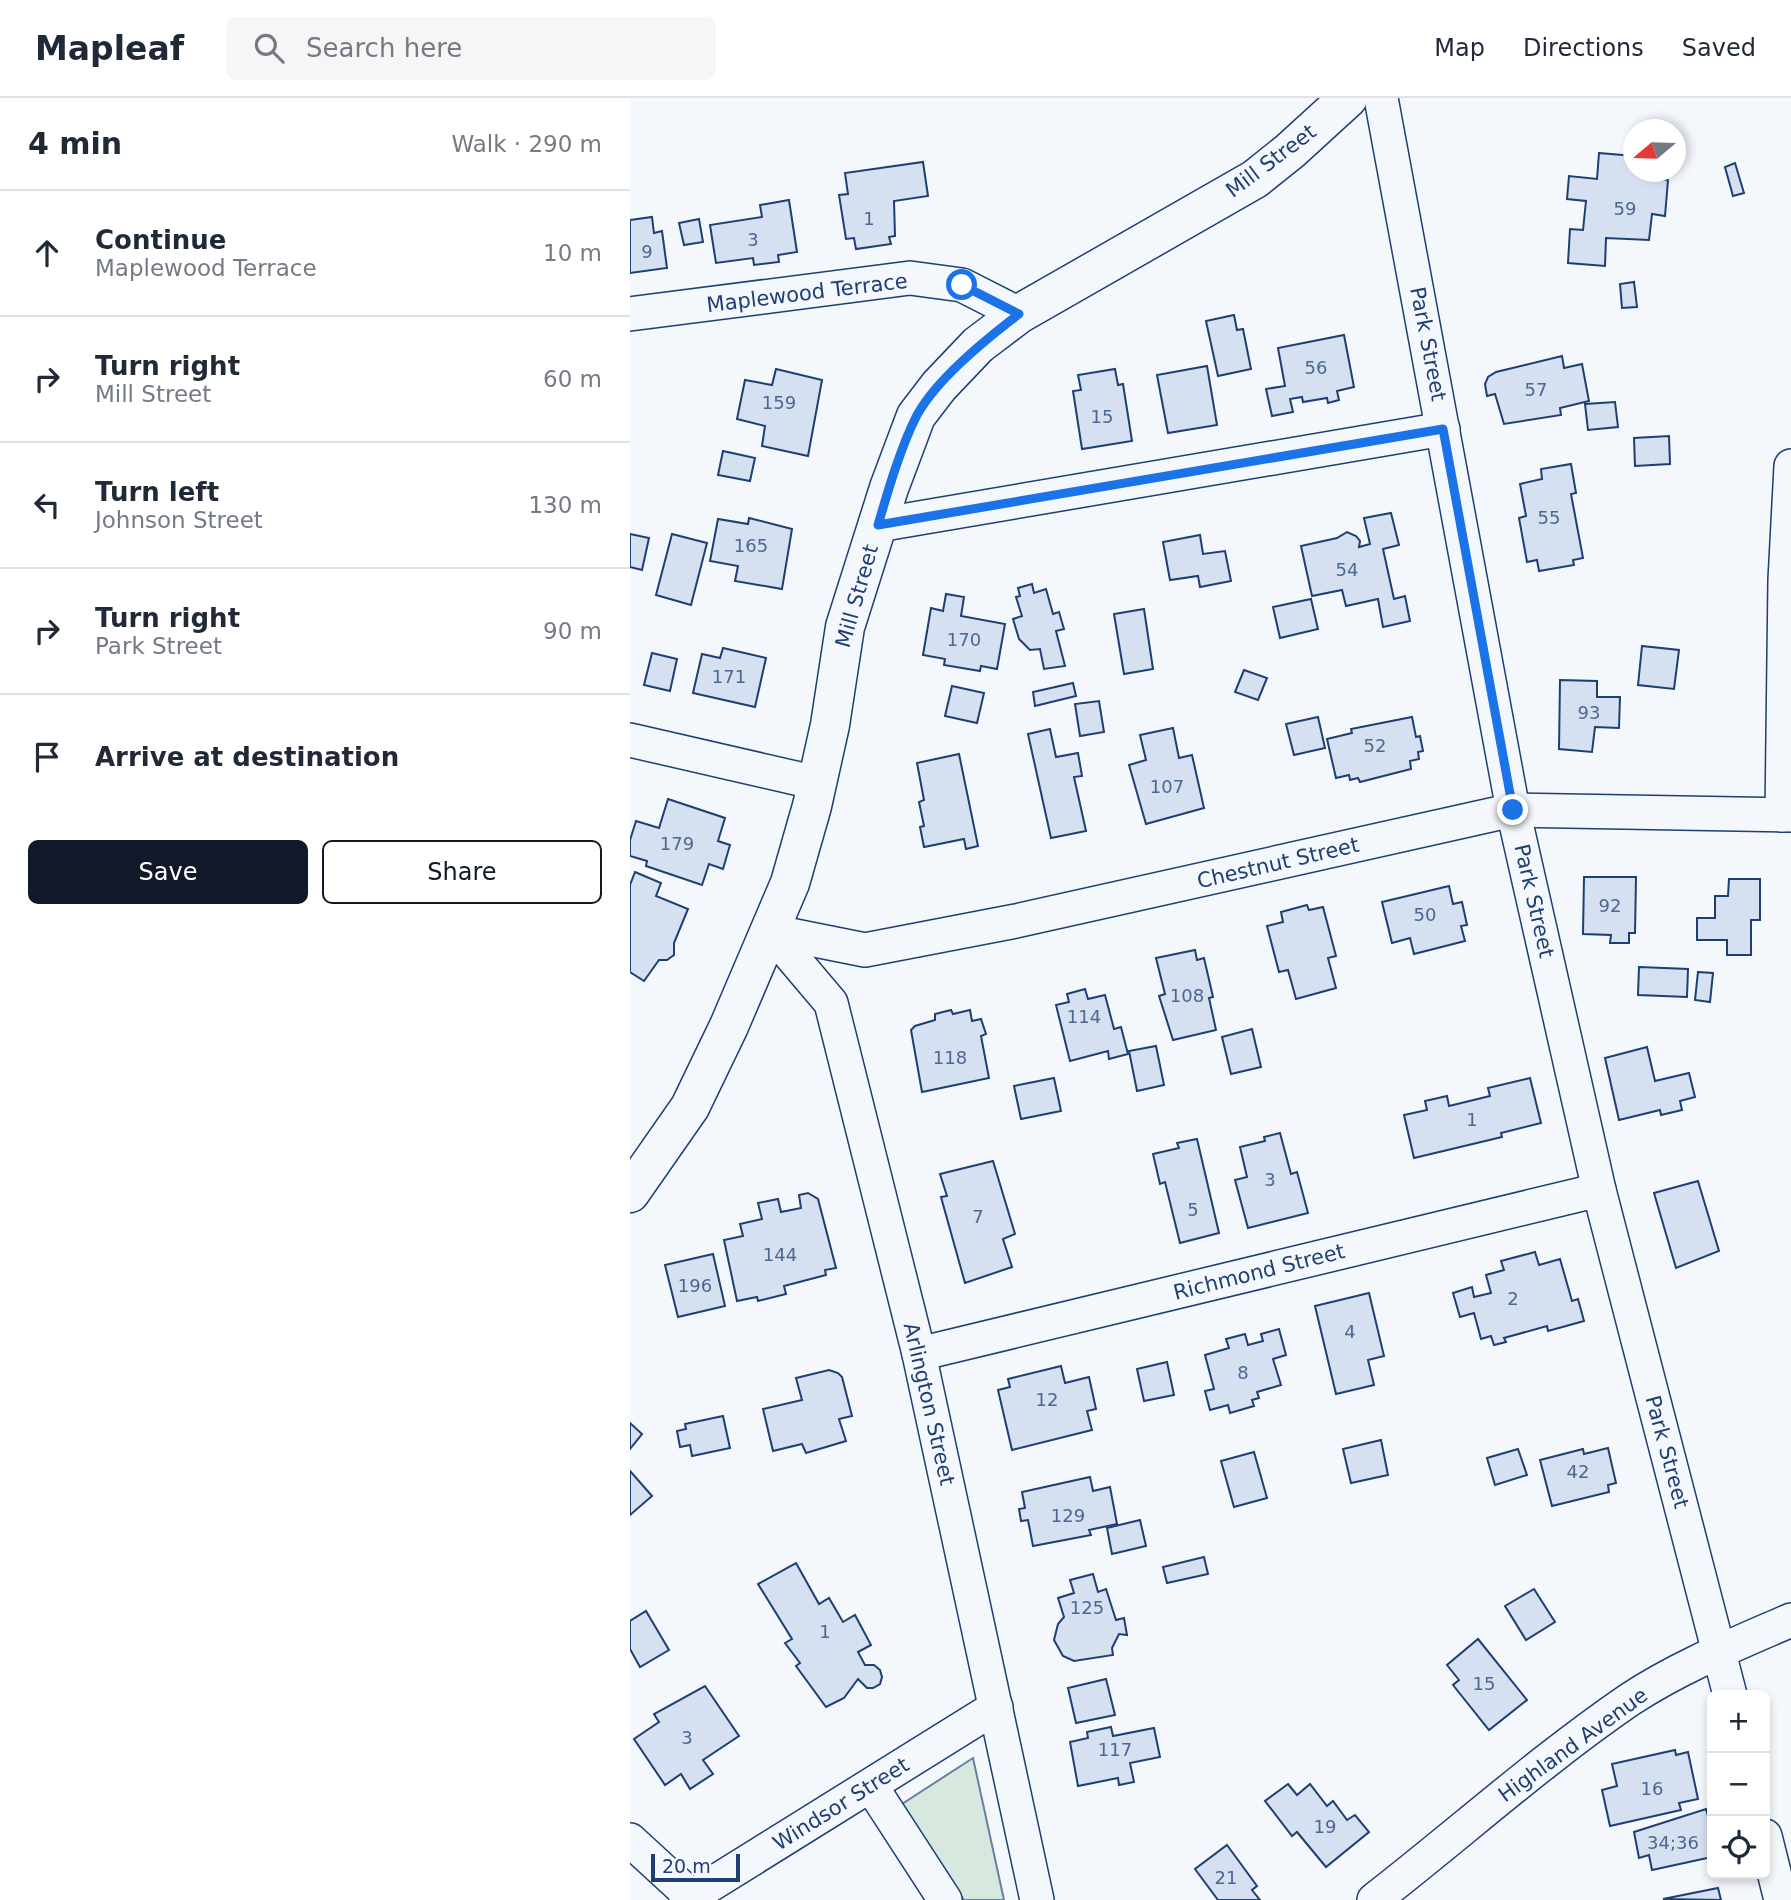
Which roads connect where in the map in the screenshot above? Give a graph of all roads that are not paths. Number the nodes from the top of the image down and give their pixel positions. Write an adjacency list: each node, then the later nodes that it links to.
1 (1348, 98): 4 (main road, Mill Street)
2 (1381, 98): 5 (street, Park Street)
3 (630, 314): 4 (street, Maplewood Terrace)
4 (1019, 314): 7 (main road, Mill Street)
5 (1443, 429): 7 (street); 10 (street, Park Street)
6 (1791, 466): 11 (street)
7 (878, 525): 9 (main road, Mill Street)
8 (630, 740): 9 (street)
9 (817, 783): 12 (main road, Mill Street)
10 (1513, 810): 11 (street, Chestnut Street); 12 (street, Chestnut Street); 13 (street, Park Street)
11 (1786, 815)
12 (770, 931): 14 (main road, Mill Street); 15 (street, Arlington Street)
13 (1600, 1190): 15 (street, Richmond Street); 17 (street, Park Street)
14 (630, 1193)
15 (919, 1354): 19 (street, Arlington Street)
16 (1791, 1620): 17 (street, Highland Avenue)
17 (1719, 1651): 18 (street, Park Street); 23 (street, Highland Avenue)
18 (1729, 1690)
19 (996, 1707): 20 (street, Windsor Street); 26 (street, Arlington Street)
20 (871, 1786): 24 (street, Windsor Street); 25 (street)
21 (630, 1840): 24 (street)
22 (1770, 1856): 27 (street)
23 (1383, 1897)
24 (689, 1898)
25 (945, 1900)
26 (1037, 1900)
27 (1781, 1900)

